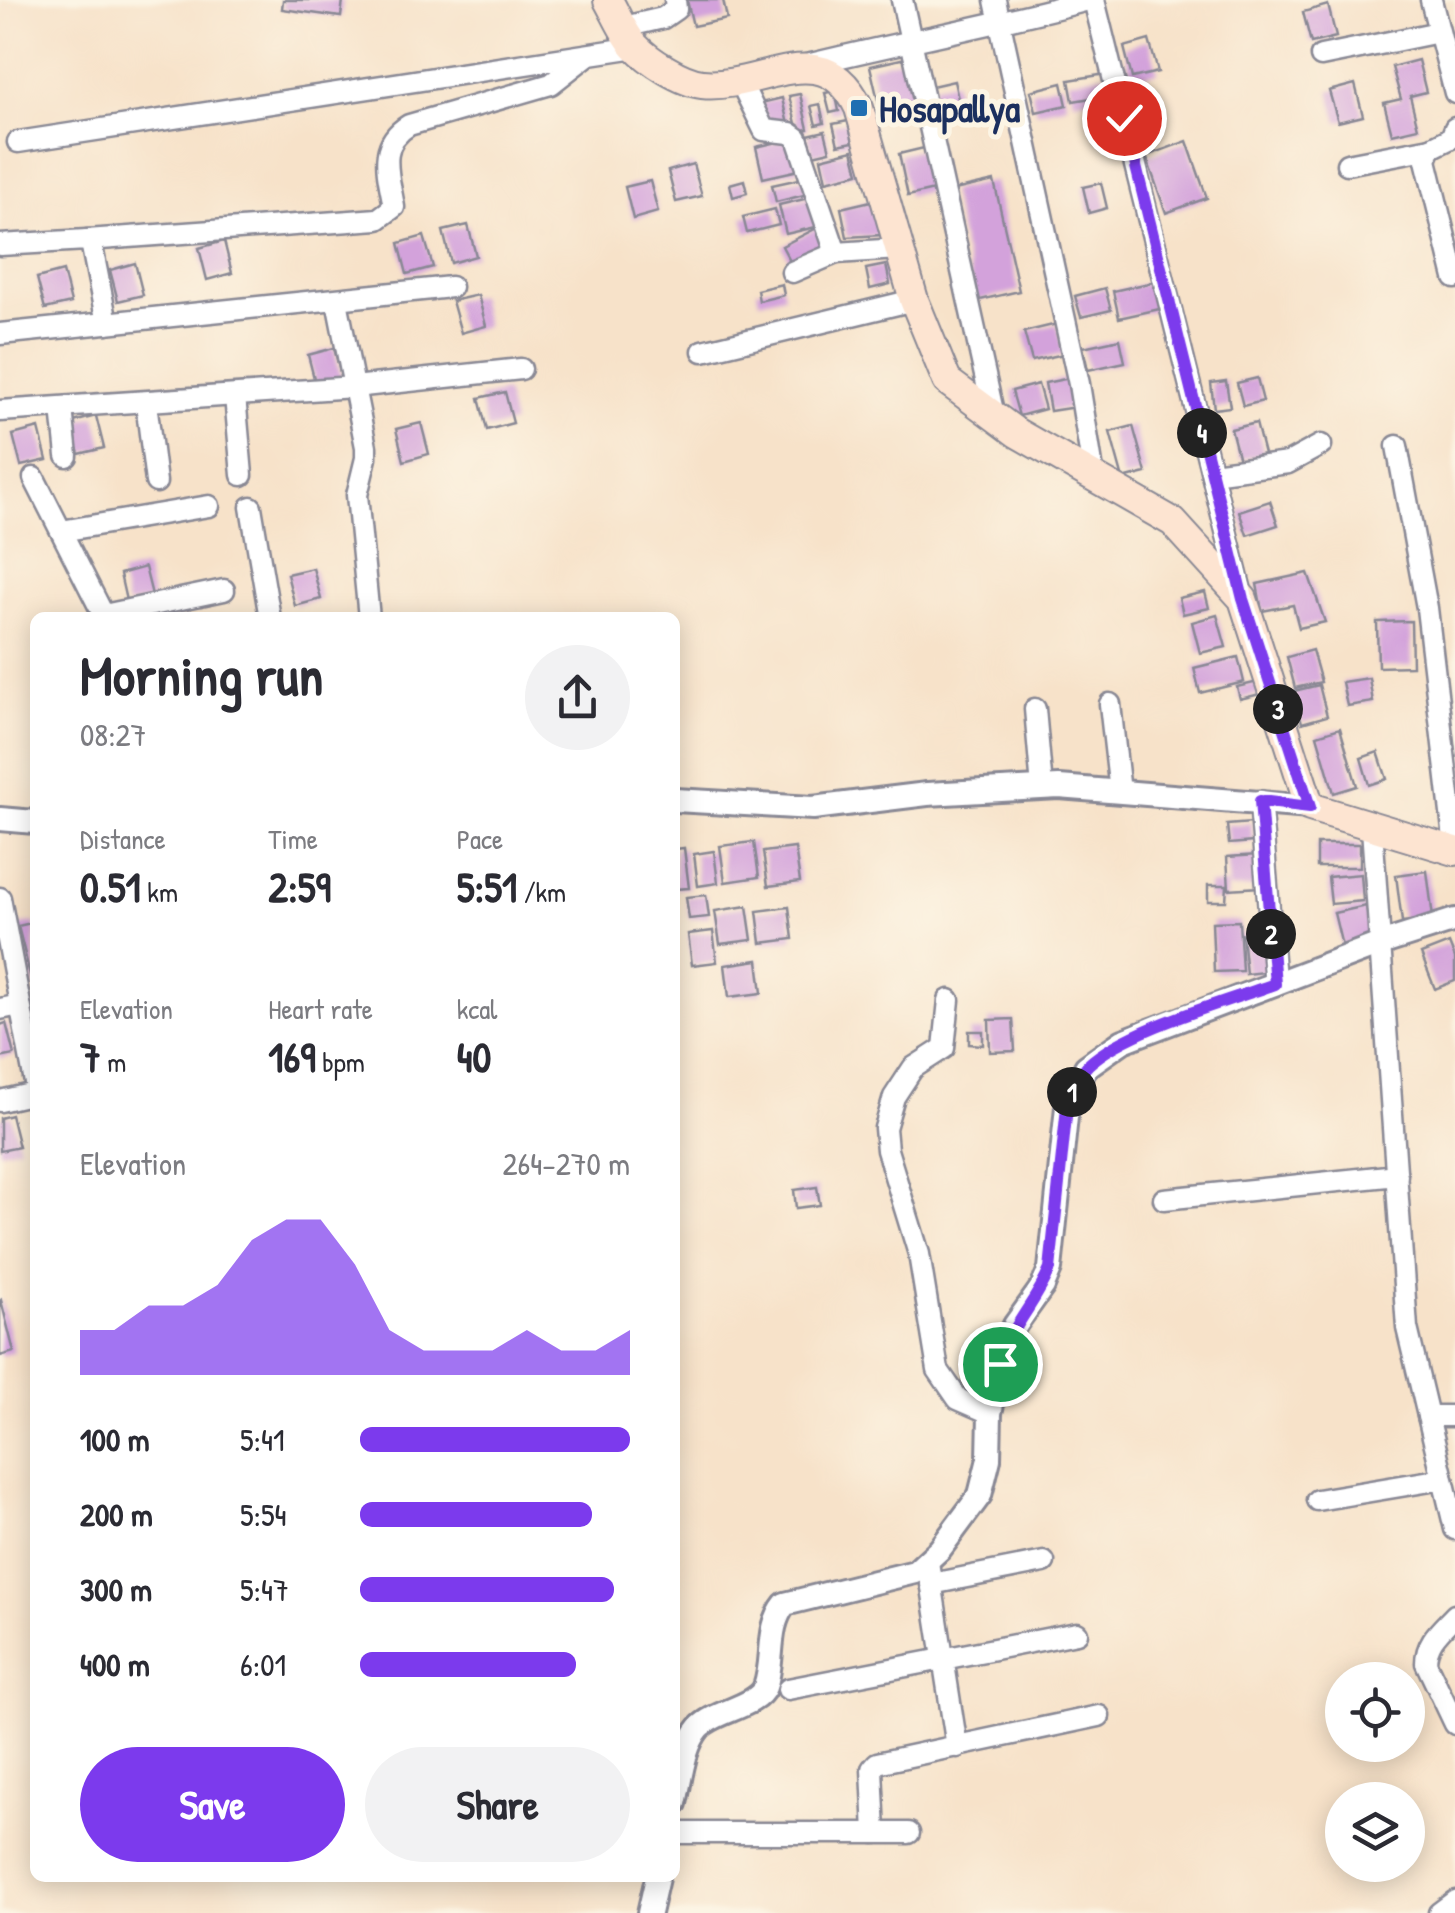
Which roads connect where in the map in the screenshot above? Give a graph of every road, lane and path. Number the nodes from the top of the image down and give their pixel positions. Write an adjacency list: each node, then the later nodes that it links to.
1 (608, 0): 9 (main road)
2 (675, 0): 9 (street)
3 (902, 0): 10 (street)
4 (995, 0): 7 (street)
5 (1091, 0): 7 (street); 42 (street)
6 (1431, 0): 8 (street)
7 (1000, 24): 10 (street); 44 (street)
8 (1439, 32): 12 (street); 15 (street)
9 (630, 37): 11 (street); 14 (main road)
10 (911, 39): 13 (street); 38 (street)
11 (590, 54): 17 (street); 20 (street)
12 (1321, 56)
13 (805, 66): 14 (main road); 22 (main road)
14 (740, 83): 23 (street)
15 (1455, 93)
16 (1455, 128): 18 (street)
17 (18, 142)
18 (1431, 148): 19 (street); 25 (street)
19 (1347, 164)
20 (87, 240): 21 (street); 29 (street)
21 (0, 245)
22 (899, 250): 23 (street); 27 (main road)
23 (836, 253): 24 (street)
24 (792, 272)
25 (1455, 278)
26 (451, 287): 28 (street)
27 (914, 300): 31 (street); 38 (main road)
28 (338, 301): 29 (street); 33 (street)
29 (107, 323): 30 (street)
30 (0, 334)
31 (703, 351)
32 (520, 369): 33 (street)
33 (354, 387): 34 (street); 55 (street)
34 (234, 396): 35 (street); 43 (street)
35 (146, 402): 36 (street); 46 (street)
36 (62, 408): 37 (street); 41 (street)
37 (0, 412)
38 (994, 416): 44 (main road)
39 (1320, 445): 42 (street)
40 (1397, 446): 66 (street)
41 (67, 456)
42 (1212, 473): 51 (street)
43 (242, 475)
44 (1094, 476): 51 (main road)
45 (34, 478): 49 (street)
46 (156, 482)
47 (209, 506): 49 (street)
48 (250, 507): 54 (street)
49 (60, 531): 52 (street)
50 (224, 590): 53 (street)
51 (1243, 599): 62 (main road)
52 (103, 612)
53 (123, 612)
54 (269, 612)
55 (368, 612)
56 (1110, 704): 59 (street)
57 (1035, 708): 58 (street)
58 (1042, 788): 59 (street); 60 (street)
59 (1120, 792): 61 (street)
60 (680, 800)
61 (1260, 801): 62 (street); 70 (street)
62 (1310, 807): 65 (main road)
63 (0, 818): 64 (street)
64 (30, 821)
65 (1372, 828): 66 (main road); 69 (street)
66 (1455, 849)
67 (1, 911): 72 (street)
68 (1455, 920): 69 (street)
69 (1380, 944): 70 (street); 76 (street)
70 (1275, 984): 78 (street)
71 (949, 1000): 78 (street)
72 (10, 1007): 73 (street)
73 (30, 1068)
74 (30, 1095): 75 (street)
75 (0, 1102)
76 (1396, 1175): 77 (street); 79 (street)
77 (1164, 1199)
78 (990, 1413): 85 (street)
79 (1428, 1416): 80 (street); 81 (street)
80 (1455, 1416)
81 (1443, 1479): 82 (street); 83 (street)
82 (1317, 1500)
83 (1455, 1529)
84 (1044, 1562): 85 (street)
85 (930, 1573): 88 (street); 93 (street)
86 (1455, 1615): 91 (street)
87 (1077, 1633): 88 (street)
88 (942, 1660): 89 (street); 92 (street)
89 (788, 1690)
90 (1099, 1716): 92 (street)
91 (1455, 1724)
92 (958, 1746): 95 (street)
93 (680, 1782)
94 (680, 1833): 95 (street)
95 (876, 1833): 96 (street)
96 (909, 1833)
97 (656, 1882): 99 (street)
98 (1455, 1901): 100 (street)
99 (648, 1913)
100 (1439, 1913)

